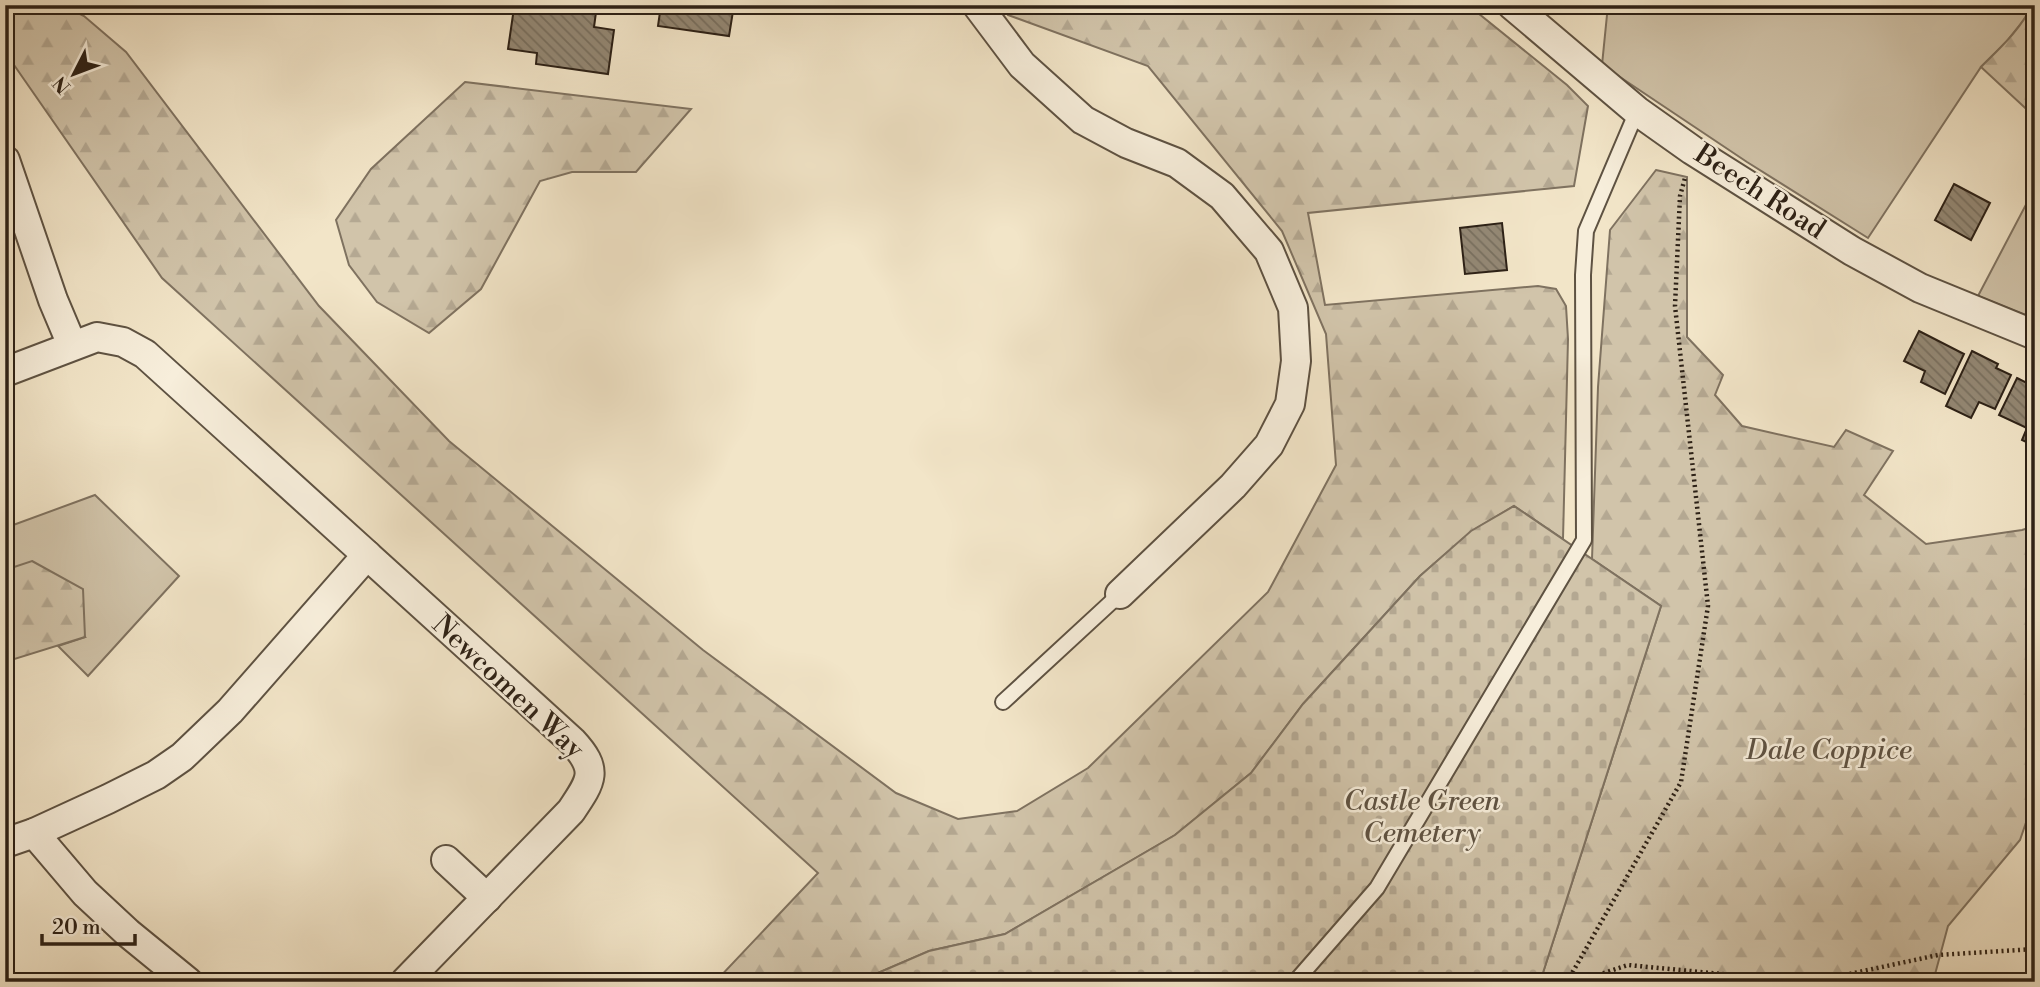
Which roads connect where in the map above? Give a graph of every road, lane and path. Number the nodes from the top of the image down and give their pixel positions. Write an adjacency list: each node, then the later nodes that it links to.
1 (977, 5): 10 (street)
2 (1512, 5): 3 (street, Beech Road)
3 (1637, 111): 4 (street, Beech Road); 19 (lane)
4 (1692, 150): 6 (street, Beech Road); 20 (path)
5 (5, 160): 7 (street)
6 (2035, 335)
7 (72, 345): 8 (street, Newcomen Way); 9 (street, Newcomen Way)
8 (5, 372)
9 (367, 555): 12 (street); 15 (street, Newcomen Way)
10 (1119, 594): 11 (lane)
11 (1003, 702)
12 (34, 833): 13 (street); 17 (street)
13 (5, 843)
14 (446, 860): 15 (street)
15 (487, 898): 18 (street, Newcomen Way)
16 (2035, 949): 23 (path)
17 (188, 982)
18 (405, 982)
19 (1294, 982)
20 (1567, 982)
21 (1577, 982): 22 (path)
22 (1805, 982)
23 (1812, 982)

